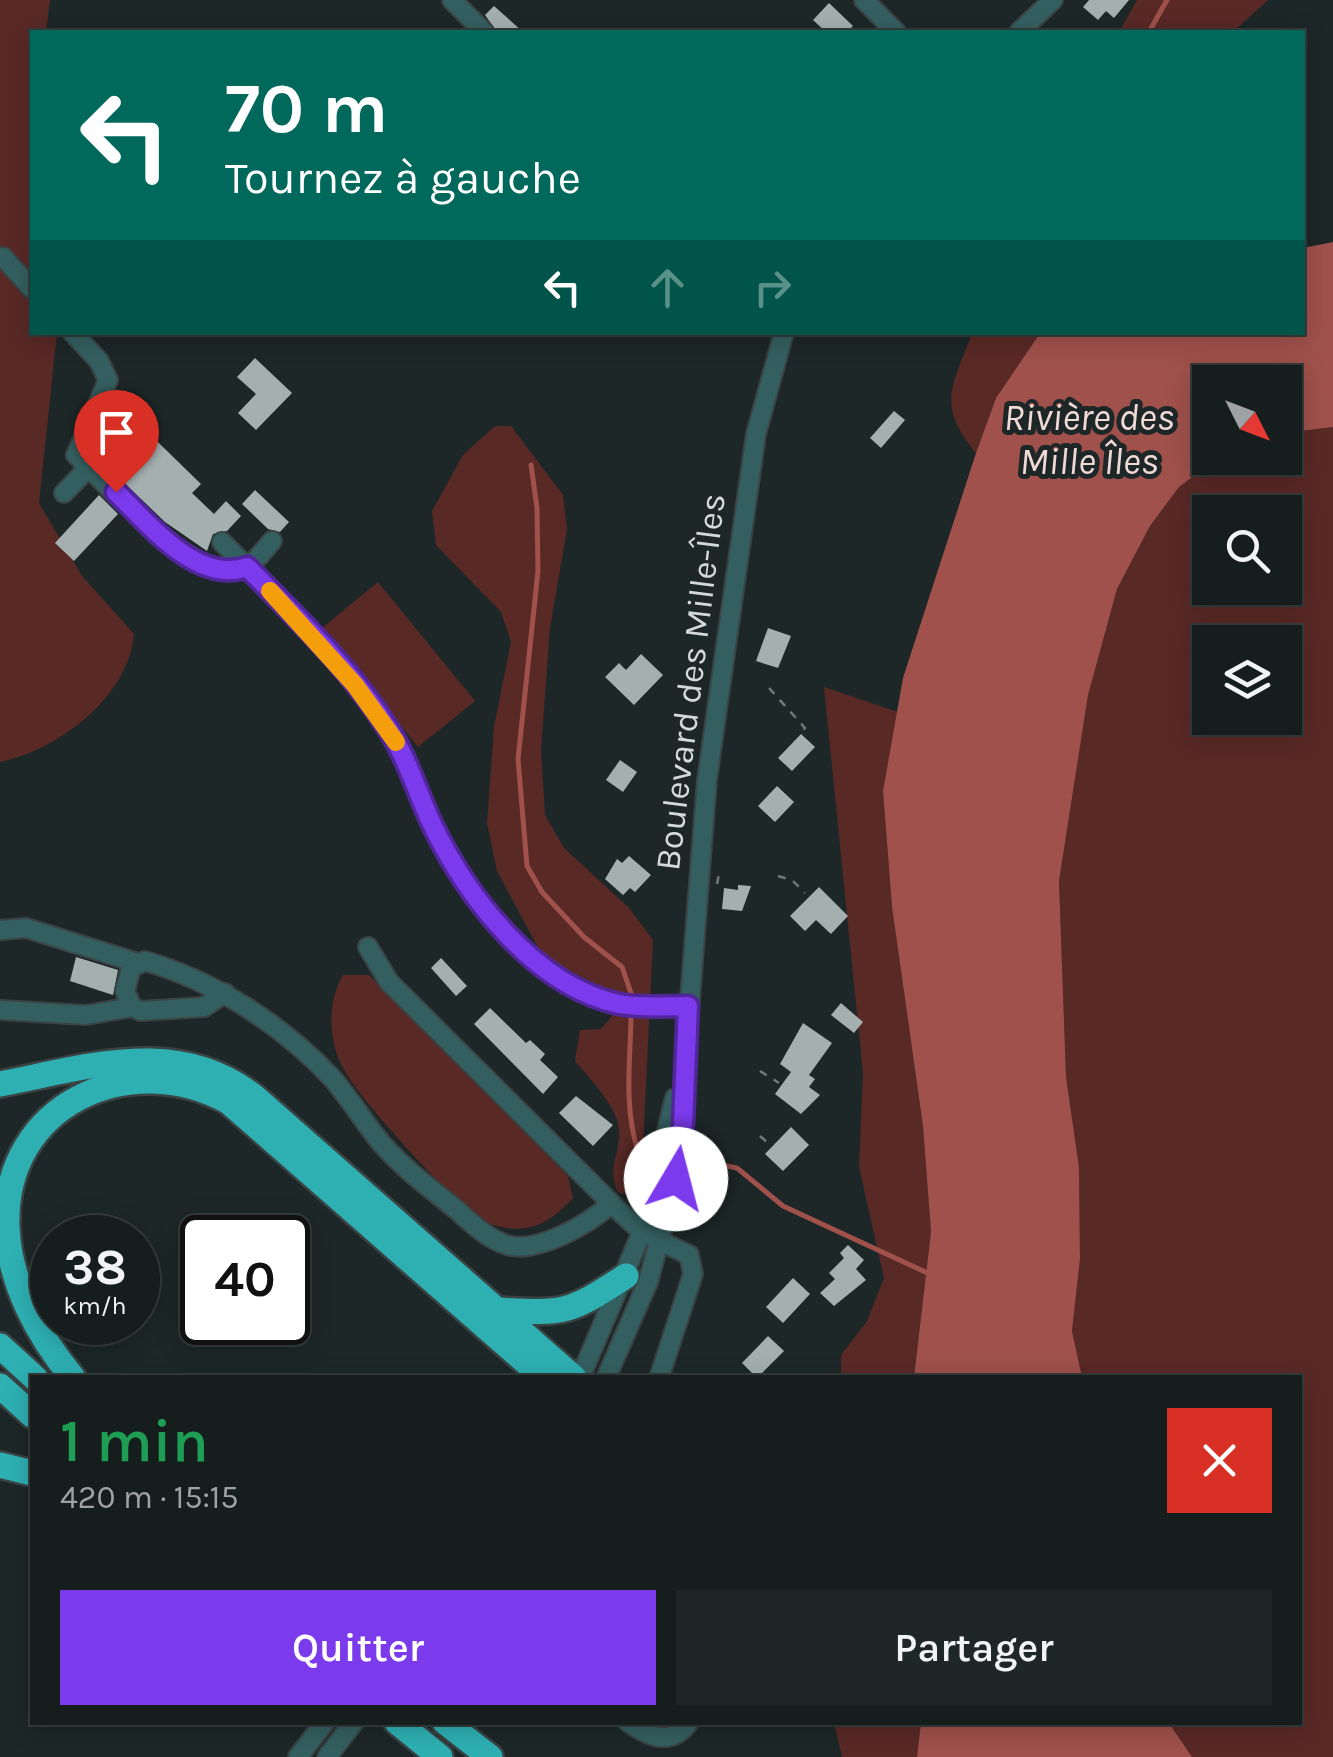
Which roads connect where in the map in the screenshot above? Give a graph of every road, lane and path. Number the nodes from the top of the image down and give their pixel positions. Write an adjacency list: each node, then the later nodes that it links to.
1 (452, 0): 4 (street)
2 (864, 0): 5 (street)
3 (1054, 0): 6 (street)
4 (482, 30)
5 (894, 30)
6 (1021, 30)
7 (3, 257): 8 (street)
8 (30, 288)
9 (74, 335): 11 (street)
10 (783, 335): 24 (street, Boulevard des Mille-Îles)
11 (89, 467): 12 (street); 15 (street)
12 (64, 492)
13 (272, 541): 15 (street)
14 (222, 542): 15 (street)
15 (247, 567): 24 (street)
16 (769, 688): 17 (path)
17 (801, 733)
18 (778, 876): 19 (path)
19 (805, 893)
20 (1, 928): 22 (street)
21 (368, 947): 35 (street)
22 (138, 963): 23 (street); 25 (street)
23 (225, 993): 25 (street); 35 (street)
24 (688, 1006): 27 (street, Boulevard des Mille-Îles)
25 (132, 1007): 26 (street)
26 (0, 1010)
27 (684, 1043): 36 (street, Boulevard des Mille-Îles); 37 (street, Boulevard des Mille-Îles)
28 (760, 1072): 30 (path)
29 (50, 1074): 31 (highway); 32 (street); 39 (highway)
30 (778, 1083)
31 (0, 1084)
32 (67, 1105): 42 (highway); 43 (highway)
33 (760, 1136): 34 (path)
34 (768, 1143)
35 (611, 1204): 36 (street)
36 (642, 1232): 37 (street); 38 (street, Boulevard des Mille-Îles)
37 (660, 1241): 46 (street, Boulevard des Mille-Îles); 47 (street)
38 (626, 1276): 39 (highway); 45 (street, Boulevard des Mille-Îles)
39 (498, 1310): 44 (highway)
40 (0, 1346): 41 (highway)
41 (32, 1375)
42 (71, 1375)
43 (541, 1375)
44 (574, 1375)
45 (578, 1375)
46 (607, 1375)
47 (660, 1375)
48 (0, 1386): 49 (highway)
49 (30, 1413)
50 (0, 1465): 51 (highway)
51 (30, 1472)
52 (323, 1725): 58 (street)
53 (401, 1725): 60 (highway)
54 (449, 1725): 61 (highway)
55 (634, 1725): 56 (street)
56 (685, 1725)
57 (350, 1728): 59 (street)
58 (298, 1757)
59 (327, 1757)
60 (440, 1757)
61 (490, 1757)

